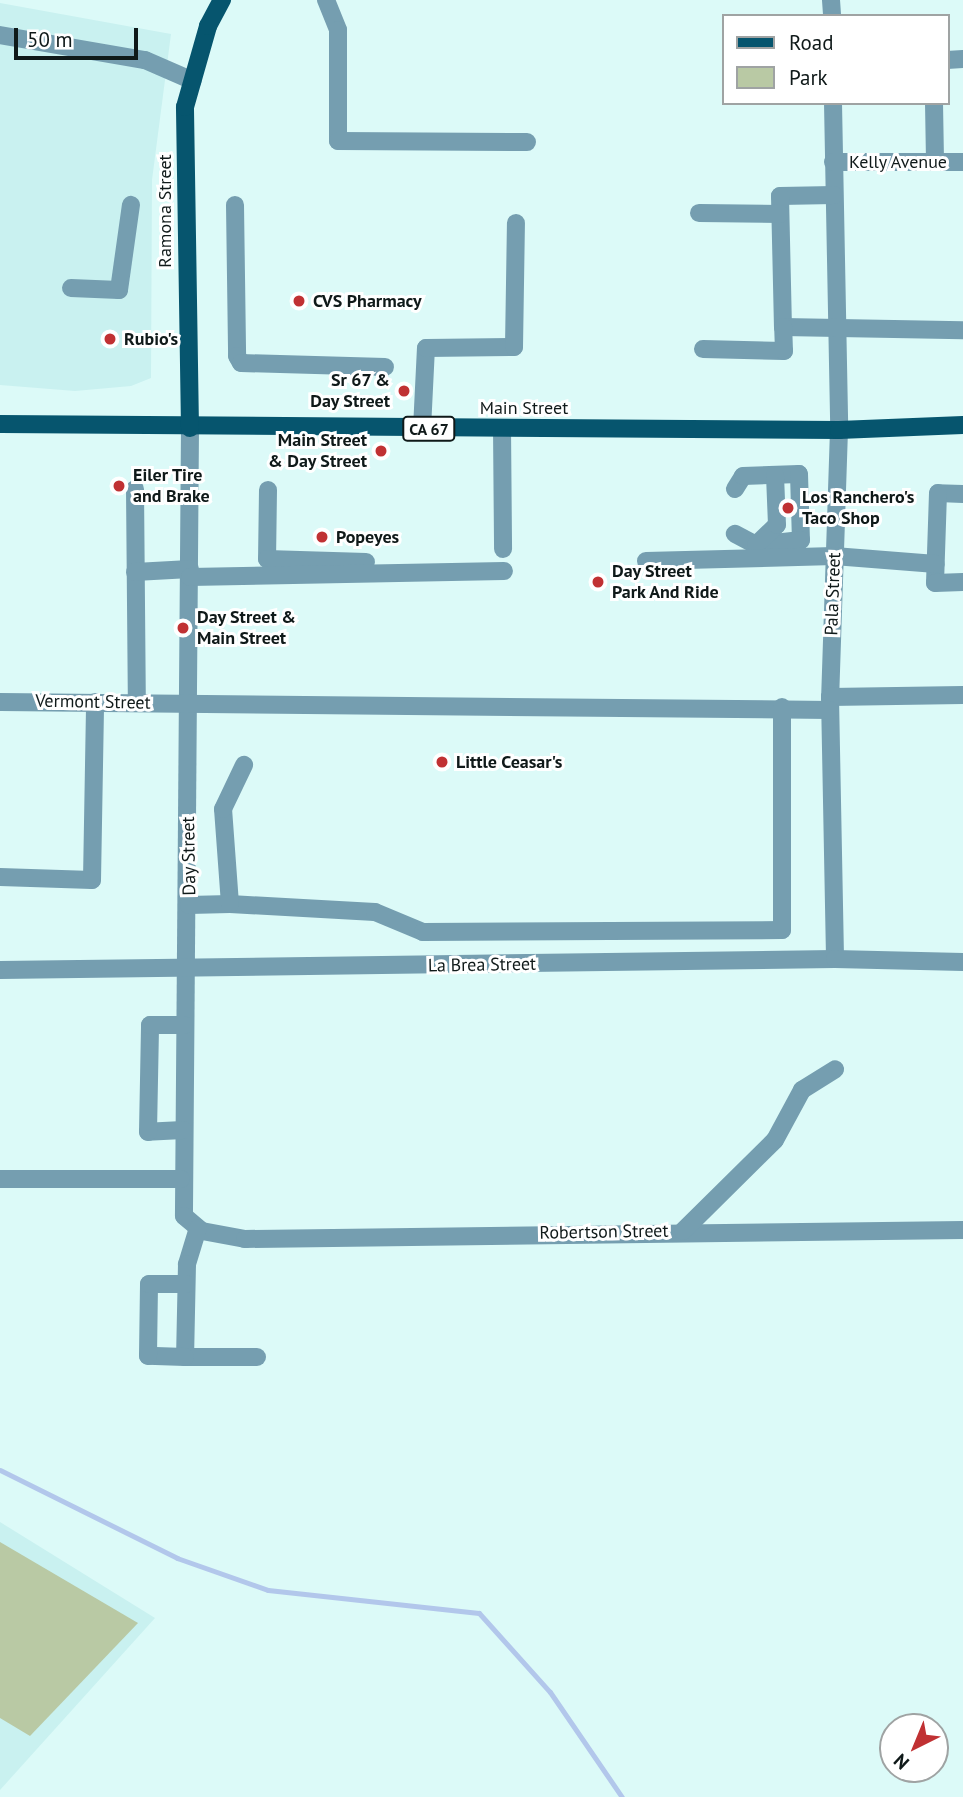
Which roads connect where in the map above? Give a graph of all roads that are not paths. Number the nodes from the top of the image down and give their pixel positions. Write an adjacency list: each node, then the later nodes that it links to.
1 (222, 0): 4 (main road, Ramona Street)
2 (331, 2): 7 (street)
3 (0, 35): 4 (street)
4 (193, 81): 25 (main road, Ramona Street)
5 (832, 105): 8 (street, Pala Street)
6 (934, 105): 9 (street)
7 (527, 142)
8 (833, 162): 9 (street, Kelly Avenue); 11 (street, Pala Street)
9 (935, 162): 10 (street, Kelly Avenue)
10 (963, 162)
11 (834, 195): 15 (street); 19 (street, Pala Street)
12 (131, 205): 17 (street)
13 (235, 205): 22 (street)
14 (699, 212): 15 (street)
15 (780, 214): 18 (street)
16 (516, 223): 27 (street)
17 (71, 288)
18 (783, 327): 19 (street); 21 (street)
19 (836, 329): 20 (street); 28 (street, Pala Street)
20 (963, 330)
21 (702, 349)
22 (385, 367)
23 (0, 424): 25 (main road, Main Street / CA 67)
24 (963, 425): 28 (main road, Main Street / CA 67)
25 (190, 428): 27 (main road, Main Street / CA 67); 43 (street, Day Street)
26 (502, 428): 27 (main road, Main Street / CA 67); 28 (main road, Main Street / CA 67); 36 (street)
27 (422, 429)
28 (839, 430): 37 (street, Pala Street)
29 (775, 475): 31 (street); 35 (street); 35 (street)
30 (135, 489): 42 (street)
31 (735, 489)
32 (268, 490): 39 (street)
33 (963, 494): 40 (street)
34 (735, 534): 35 (street)
35 (756, 545)
36 (503, 549)
37 (834, 556): 38 (street); 40 (street); 50 (street, Pala Street)
38 (646, 561)
39 (366, 562)
40 (936, 564): 44 (street)
41 (505, 571): 43 (street)
42 (135, 572): 43 (street); 48 (street)
43 (190, 573): 49 (street, Day Street)
44 (963, 582)
45 (963, 695): 50 (street)
46 (0, 702): 47 (street, Vermont Street)
47 (95, 702): 48 (street, Vermont Street); 53 (street)
48 (137, 703): 49 (street, Vermont Street)
49 (187, 704): 51 (street, Vermont Street); 55 (street, Day Street)
50 (830, 704): 51 (street, Vermont Street); 56 (street, Pala Street)
51 (782, 707): 54 (street)
52 (244, 765): 54 (street)
53 (0, 877)
54 (230, 904): 55 (street)
55 (189, 905): 59 (street, Day Street)
56 (835, 959): 57 (street, La Brea Street); 59 (street, La Brea Street)
57 (963, 962)
58 (0, 970): 59 (street, La Brea Street)
59 (187, 970): 60 (street, Day Street)
60 (184, 1025): 62 (street, Day Street); 62 (street)
61 (835, 1069): 67 (street)
62 (183, 1130): 64 (street, Day Street)
63 (0, 1179): 64 (street)
64 (181, 1179): 65 (street, Day Street)
65 (198, 1228): 67 (street, Robertson Street); 68 (street)
66 (963, 1230): 67 (street, Robertson Street)
67 (683, 1231)
68 (186, 1284): 69 (street); 69 (street)
69 (185, 1357): 70 (street)
70 (257, 1357)

